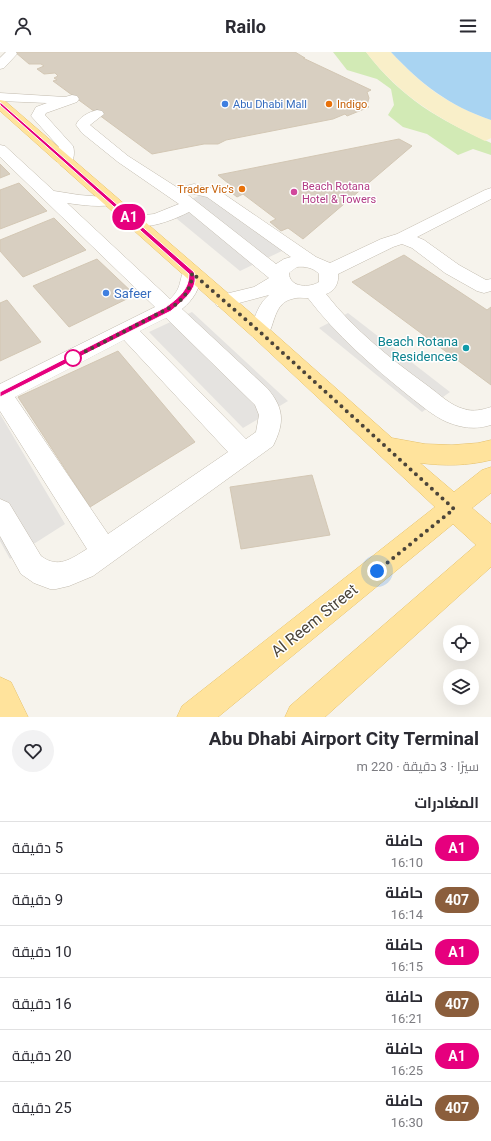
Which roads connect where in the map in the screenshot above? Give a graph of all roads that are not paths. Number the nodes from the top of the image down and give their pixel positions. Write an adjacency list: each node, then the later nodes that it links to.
1 (0, 97): 5 (lane)
2 (0, 104): 5 (main road)
3 (97, 114): 7 (lane)
4 (0, 148): 8 (lane)
5 (65, 162): 9 (main road)
6 (491, 192): 12 (lane)
7 (175, 193): 10 (lane); 13 (lane)
8 (49, 195): 9 (lane); 20 (lane)
9 (111, 202): 11 (main road)
10 (190, 206): 11 (lane); 16 (lane)
11 (134, 221): 15 (main road)
12 (403, 238): 14 (lane); 17 (lane)
13 (310, 262): 14 (lane); 16 (lane)
14 (327, 272): 18 (lane)
15 (192, 273): 19 (main road); 20 (lane)
16 (278, 277): 18 (lane); 19 (lane)
17 (491, 285)
18 (304, 292): 22 (lane); 24 (lane)
19 (224, 301): 22 (main road)
20 (168, 309): 21 (lane); 27 (lane)
21 (127, 330): 23 (lane); 27 (lane)
22 (260, 332): 25 (main road)
23 (0, 394): 33 (lane)
24 (491, 416)
25 (385, 447): 26 (main road); 29 (main road)
26 (491, 450)
27 (245, 454): 33 (lane)
28 (491, 478): 29 (main road, Al Reem Street)
29 (454, 509): 31 (main road); 36 (main road, Al Reem Street)
30 (0, 512): 33 (lane)
31 (491, 541)
32 (491, 549): 37 (main road)
33 (104, 552)
34 (0, 693): 35 (main road)
35 (12, 717)
36 (193, 717)
37 (301, 717)

